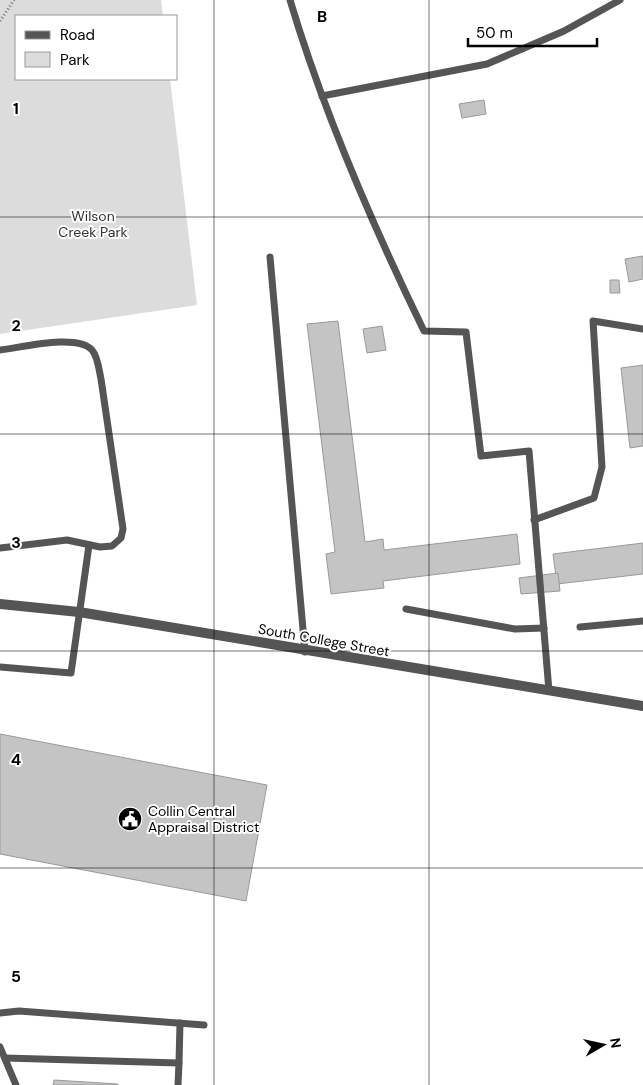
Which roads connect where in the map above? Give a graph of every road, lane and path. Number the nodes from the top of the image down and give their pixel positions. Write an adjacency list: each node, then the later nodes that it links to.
1 (14, 0): 4 (path)
2 (290, 0): 5 (lane)
3 (620, 0): 5 (lane)
4 (0, 21)
5 (322, 96): 9 (lane)
6 (270, 257): 18 (lane)
7 (643, 328): 9 (lane)
8 (0, 350): 10 (lane)
9 (534, 520): 17 (lane)
10 (89, 545): 11 (lane); 14 (lane)
11 (0, 548)
12 (0, 604): 14 (street, South College Street)
13 (406, 609): 17 (lane)
14 (79, 612): 18 (street, South College Street); 19 (lane)
15 (643, 621): 16 (lane)
16 (580, 627)
17 (544, 628): 20 (lane)
18 (305, 652): 20 (street, South College Street)
19 (0, 667)
20 (549, 691): 21 (street, South College Street)
21 (643, 706)
22 (0, 1013): 23 (lane)
23 (180, 1023): 24 (lane); 27 (lane)
24 (204, 1025)
25 (0, 1047): 26 (lane)
26 (4, 1058): 27 (lane); 28 (lane)
27 (179, 1063): 29 (lane)
28 (16, 1085)
29 (178, 1085)

